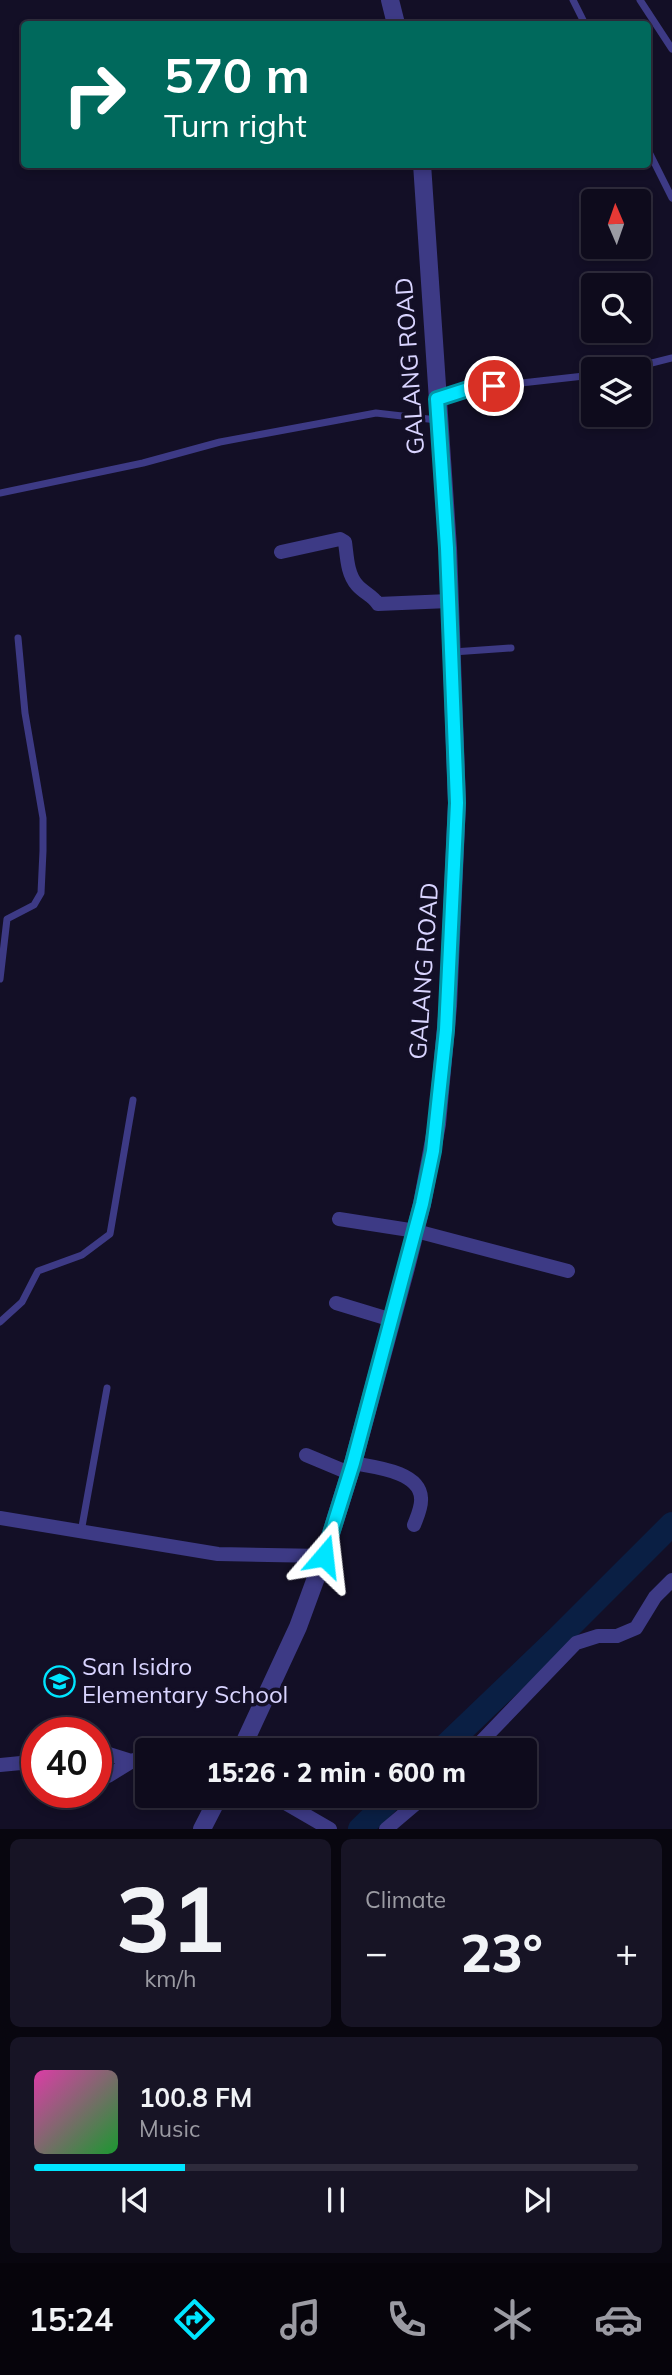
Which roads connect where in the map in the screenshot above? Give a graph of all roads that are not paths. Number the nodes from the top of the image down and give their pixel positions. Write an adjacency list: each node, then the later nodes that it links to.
1 (390, 0): 4 (street)
2 (573, 0): 5 (lane)
3 (640, 0): 6 (lane)
4 (395, 21)
5 (584, 21)
6 (672, 49)
7 (651, 156): 9 (lane)
8 (422, 168): 13 (street, GALANG ROAD)
9 (672, 198)
10 (672, 358): 11 (lane)
11 (651, 363)
12 (581, 376): 13 (lane)
13 (437, 399): 14 (street, GALANG ROAD)
14 (438, 420): 15 (lane); 17 (street, GALANG ROAD)
15 (0, 493)
16 (281, 551): 17 (street)
17 (449, 601): 20 (street, GALANG ROAD)
18 (18, 638): 21 (lane)
19 (512, 648): 20 (lane)
20 (453, 652): 24 (street, GALANG ROAD)
21 (0, 979)
22 (133, 1100): 28 (lane)
23 (339, 1219): 24 (street)
24 (416, 1231): 25 (street); 27 (street, GALANG ROAD)
25 (568, 1271)
26 (337, 1303): 27 (street)
27 (392, 1320): 31 (street, GALANG ROAD)
28 (0, 1322)
29 (107, 1388): 34 (lane)
30 (306, 1455): 31 (street)
31 (351, 1468): 33 (street); 35 (street, GALANG ROAD)
32 (0, 1518): 34 (street)
33 (414, 1525)
34 (81, 1532): 35 (street)
35 (324, 1556): 37 (street, GALANG ROAD)
36 (672, 1580): 38 (street)
37 (247, 1738)
38 (485, 1738)
39 (112, 1755): 40 (street)
40 (135, 1761)
41 (21, 1763): 42 (street)
42 (0, 1765)
43 (135, 1765): 44 (street)
44 (112, 1774)
45 (209, 1808): 48 (street)
46 (293, 1808): 49 (street)
47 (411, 1808): 50 (street)
48 (202, 1829)
49 (329, 1829)
50 (386, 1829)

